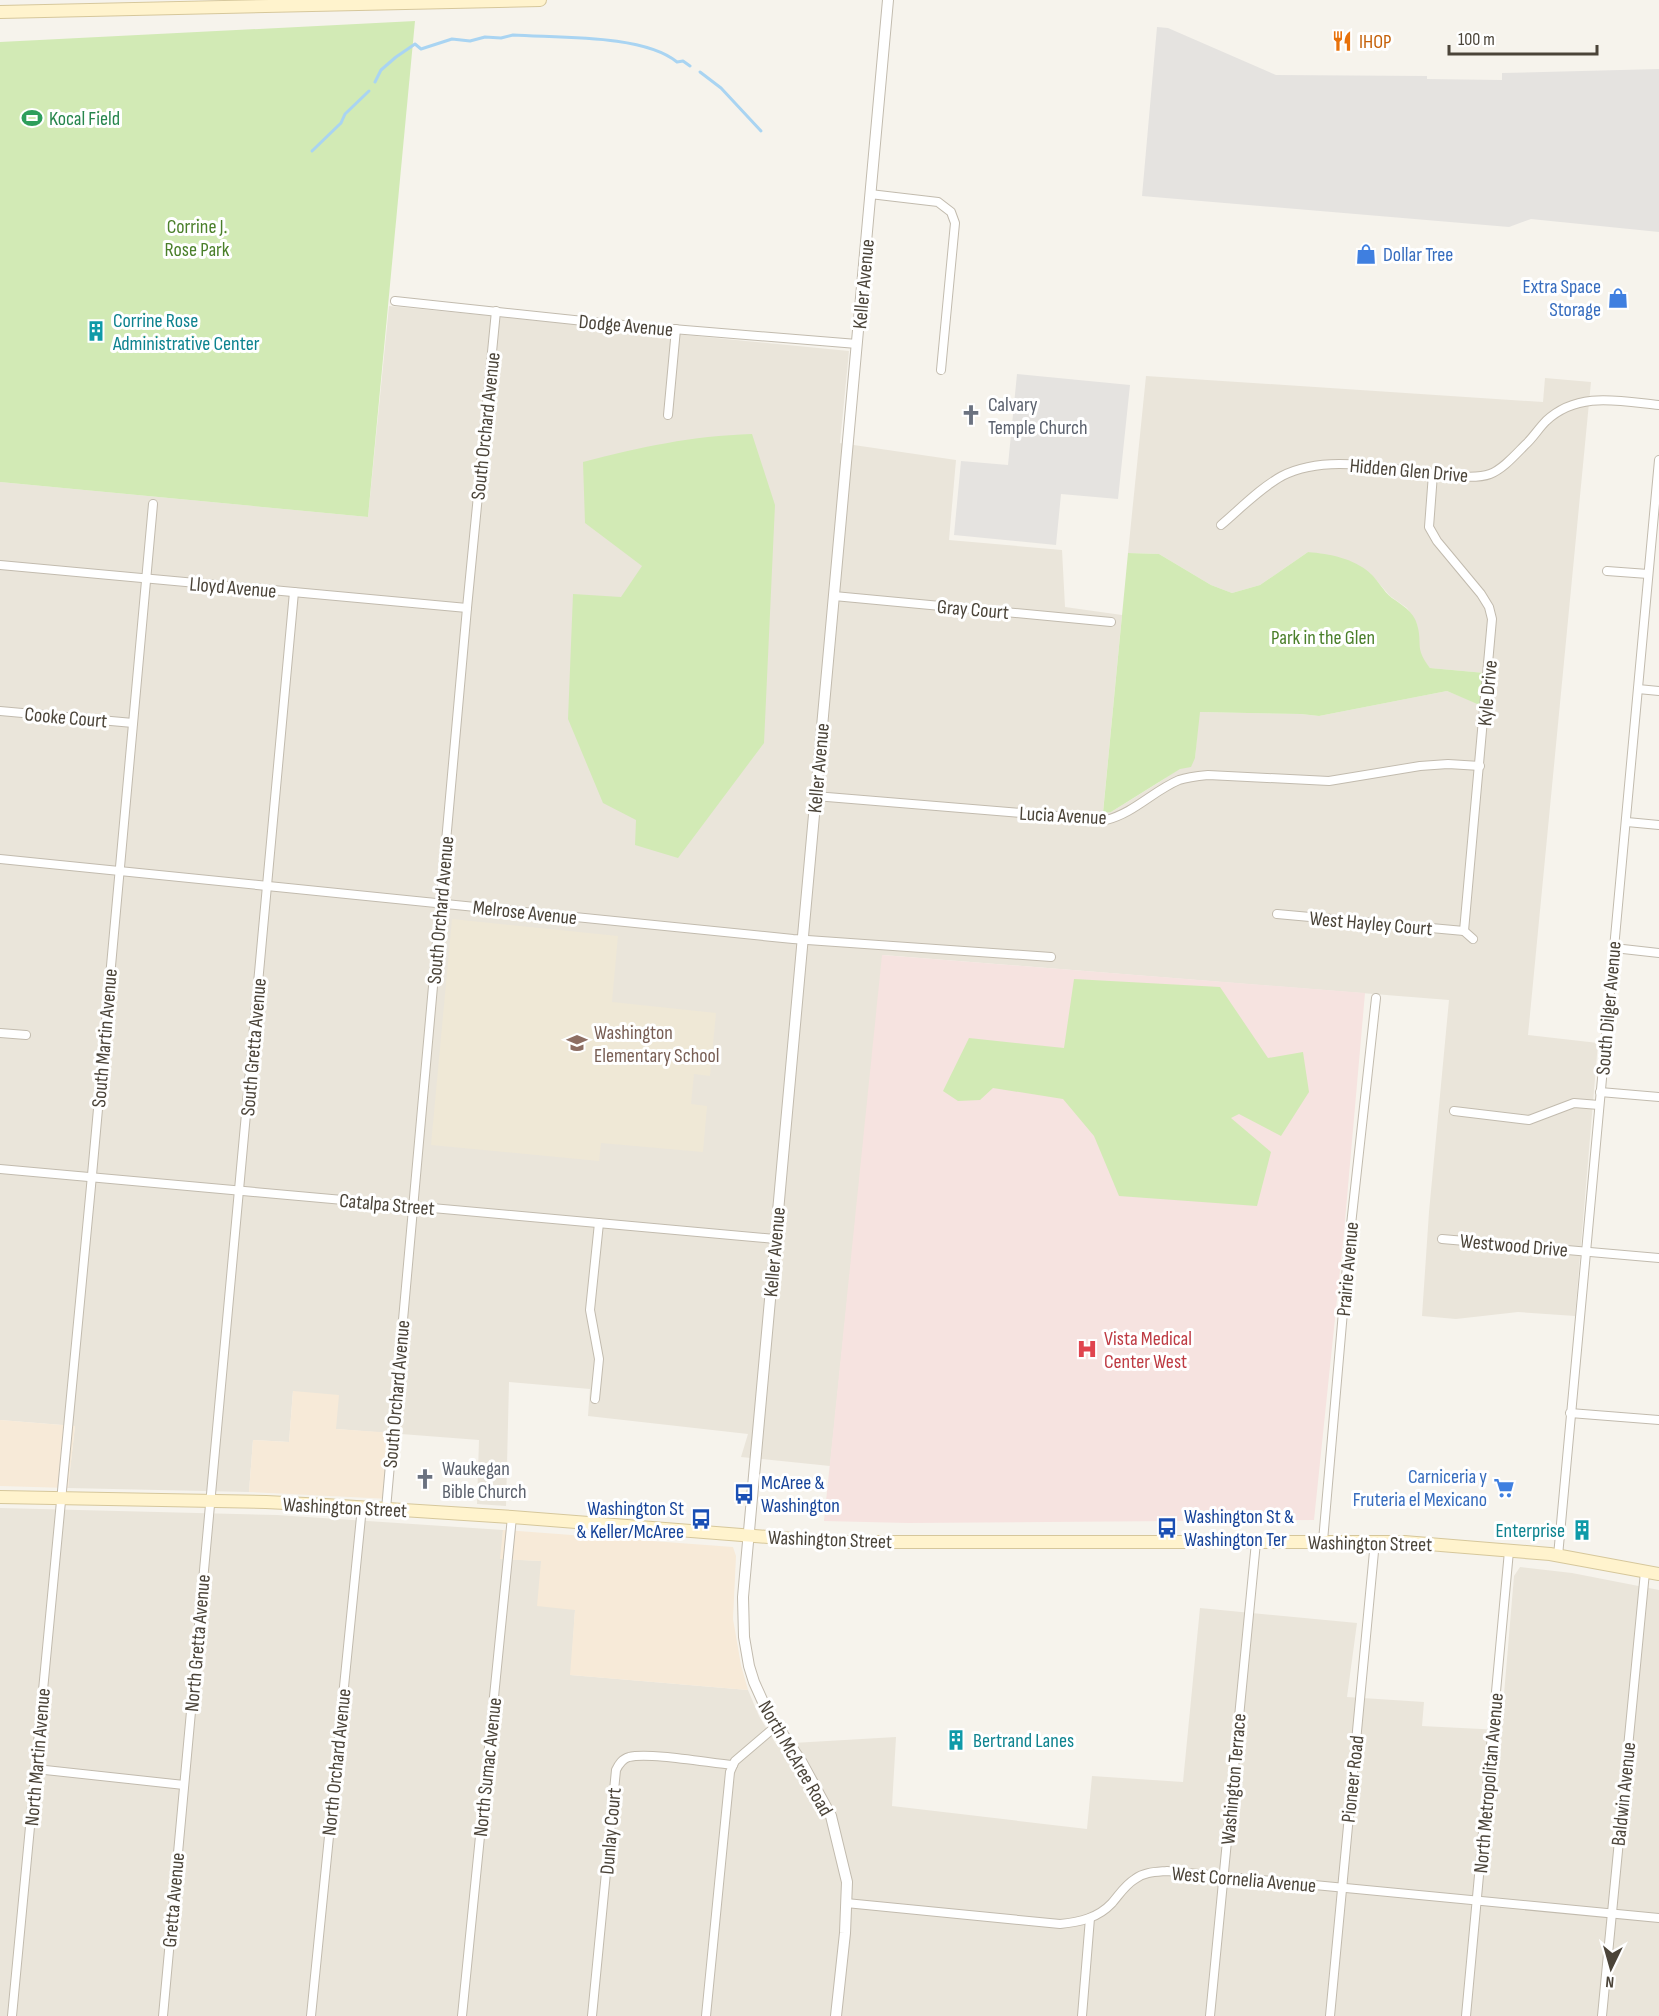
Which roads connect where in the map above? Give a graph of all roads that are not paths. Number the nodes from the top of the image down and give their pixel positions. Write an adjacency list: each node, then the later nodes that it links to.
1 (540, 0): 3 (main road)
2 (888, 0): 4 (street, Keller Avenue)
3 (0, 12)
4 (870, 194): 8 (street, Keller Avenue); 9 (street)
5 (395, 301): 6 (street, Dodge Avenue)
6 (496, 311): 7 (street, Dodge Avenue); 22 (street, South Orchard Avenue)
7 (676, 329): 8 (street, Dodge Avenue); 11 (street)
8 (857, 344): 21 (street, Keller Avenue)
9 (941, 370)
10 (1659, 405): 13 (street, Hidden Glen Drive)
11 (668, 416)
12 (1659, 460): 18 (street, South Dilger Avenue)
13 (1433, 474): 15 (street, Hidden Glen Drive); 28 (street, Kyle Drive)
14 (153, 504): 19 (street, South Martin Avenue)
15 (1221, 525)
16 (0, 565): 19 (street, Lloyd Avenue)
17 (1607, 571): 18 (street)
18 (1648, 574): 24 (street, South Dilger Avenue)
19 (146, 579): 20 (street, Lloyd Avenue); 27 (street, South Martin Avenue)
20 (294, 592): 22 (street, Lloyd Avenue); 34 (street, South Gretta Avenue)
21 (834, 596): 23 (street, Gray Court); 29 (street, Keller Avenue)
22 (467, 608): 35 (street, South Orchard Avenue)
23 (1111, 622)
24 (1638, 689): 25 (street); 30 (street, South Dilger Avenue)
25 (1659, 691)
26 (0, 711): 27 (street, Cooke Court)
27 (133, 723): 33 (street, South Martin Avenue)
28 (1480, 766): 29 (street, Lucia Avenue); 37 (street, Kyle Drive)
29 (815, 796): 39 (street, Keller Avenue)
30 (1627, 822): 31 (street); 40 (street, South Dilger Avenue)
31 (1659, 825)
32 (0, 859): 33 (street, Melrose Avenue)
33 (119, 871): 34 (street, Melrose Avenue); 51 (street, South Martin Avenue)
34 (267, 886): 35 (street, Melrose Avenue); 52 (street, South Gretta Avenue)
35 (441, 903): 39 (street, Melrose Avenue); 53 (street, South Orchard Avenue)
36 (1277, 914): 37 (street, West Hayley Court)
37 (1464, 931): 38 (street)
38 (1473, 939)
39 (802, 940): 42 (street, Melrose Avenue); 55 (street, Keller Avenue)
40 (1614, 948): 41 (street); 46 (street, South Dilger Avenue)
41 (1659, 952)
42 (1051, 957)
43 (1376, 998): 69 (street, Prairie Avenue)
44 (0, 1033): 45 (street)
45 (26, 1035)
46 (1600, 1092): 47 (street); 48 (street, South Dilger Avenue)
47 (1659, 1097)
48 (1599, 1105): 49 (street); 57 (street, South Dilger Avenue)
49 (1454, 1111)
50 (0, 1169): 51 (street, Catalpa Street)
51 (92, 1177): 52 (street, Catalpa Street); 63 (street, South Martin Avenue)
52 (240, 1190): 53 (street, Catalpa Street); 64 (street, South Gretta Avenue)
53 (414, 1206): 54 (street, Catalpa Street); 66 (street, South Orchard Avenue)
54 (599, 1223): 55 (street, Catalpa Street); 59 (street)
55 (775, 1239): 68 (street, Keller Avenue)
56 (1442, 1239): 57 (street, Westwood Drive)
57 (1586, 1252): 58 (street, Westwood Drive); 60 (street, South Dilger Avenue)
58 (1659, 1258)
59 (596, 1399)
60 (1570, 1413): 61 (street); 73 (street, South Dilger Avenue)
61 (1659, 1420)
62 (0, 1497): 63 (main road, Washington Street)
63 (62, 1498): 64 (main road, Washington Street); 78 (street, North Martin Avenue)
64 (211, 1501): 65 (main road, Washington Street); 79 (street, North Gretta Avenue)
65 (362, 1507): 66 (main road, Washington Street); 89 (street, North Orchard Avenue)
66 (386, 1509): 67 (main road, Washington Street)
67 (512, 1517): 68 (main road, Washington Street); 90 (street, North Sumac Avenue)
68 (748, 1536): 70 (main road, Washington Street); 76 (street, North McAree Road)
69 (1323, 1541): 70 (main road, Washington Street); 71 (main road, Washington Street)
70 (1256, 1542): 80 (street, Washington Terrace)
71 (1375, 1542): 72 (main road, Washington Street); 81 (street, Pioneer Road)
72 (1509, 1551): 73 (main road, Washington Street); 82 (street, North Metropolitan Avenue)
73 (1558, 1556): 74 (main road, Washington Street)
74 (1645, 1572): 75 (main road, Washington Street); 84 (street, Baldwin Avenue)
75 (1659, 1574)
76 (776, 1726): 77 (street); 83 (street, North McAree Road)
77 (733, 1765): 91 (street, Dunlay Court); 92 (street)
78 (36, 1769): 79 (street); 87 (street, North Martin Avenue)
79 (184, 1785): 88 (street, Gretta Avenue)
80 (1224, 1876): 81 (street, West Cornelia Avenue); 85 (street, West Cornelia Avenue); 95 (street, Washington Terrace)
81 (1342, 1888): 82 (street, West Cornelia Avenue); 96 (street, Pioneer Road)
82 (1477, 1901): 84 (street, West Cornelia Avenue); 97 (street, North Metropolitan Avenue)
83 (846, 1903): 85 (street, West Cornelia Avenue); 93 (street, North McAree Road)
84 (1612, 1914): 86 (street, West Cornelia Avenue); 98 (street, Baldwin Avenue)
85 (1090, 1918): 94 (street)
86 (1659, 1918)
87 (12, 2016)
88 (163, 2016)
89 (311, 2016)
90 (462, 2016)
91 (592, 2016)
92 (706, 2016)
93 (836, 2016)
94 (1082, 2016)
95 (1210, 2016)
96 (1330, 2016)
97 (1466, 2016)
98 (1602, 2016)

